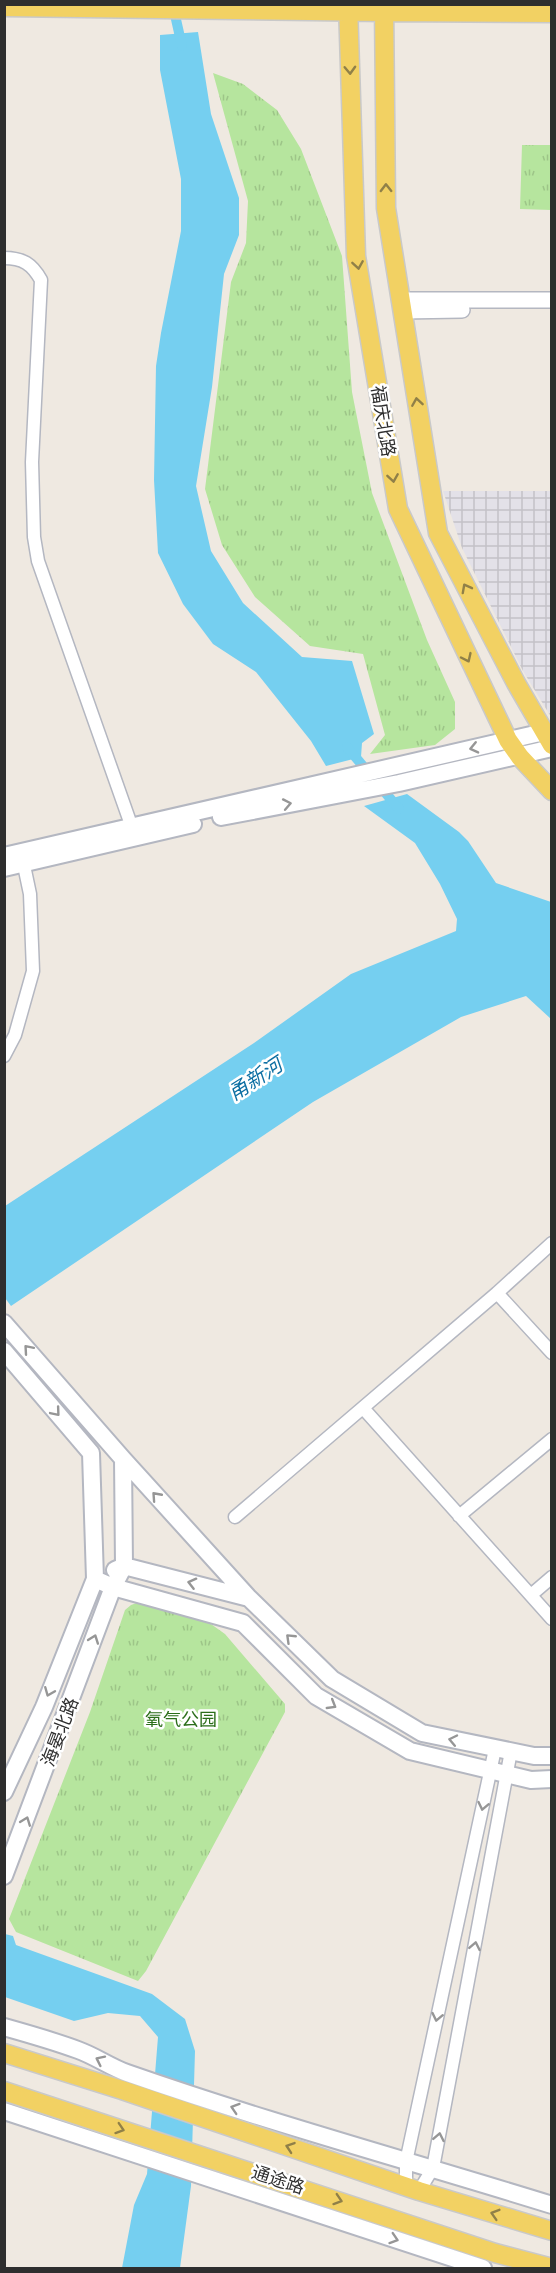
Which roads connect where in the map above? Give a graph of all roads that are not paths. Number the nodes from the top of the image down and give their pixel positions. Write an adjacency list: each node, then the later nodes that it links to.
1 (4, 7): 2 (main road)
2 (348, 8): 3 (main road); 10 (main road, 福庆北路, one-way to 10)
3 (384, 8): 4 (main road); 7 (main road, 福庆北路, one-way to 3)
4 (552, 13)
5 (4, 258): 13 (street)
6 (552, 300): 7 (street)
7 (402, 306): 8 (street); 9 (main road, 福庆北路, one-way to 7)
8 (552, 307)
9 (550, 739): 10 (main road); 11 (main road)
10 (508, 740): 11 (main road, 福庆北路); 13 (main road, one-way to 13)
11 (520, 757): 12 (main road, 福庆北路); 13 (main road, one-way to 11)
12 (552, 791)
13 (131, 832): 14 (main road)
14 (15, 860): 15 (street); 16 (street)
15 (4, 1041)
16 (4, 1056)
17 (552, 1243): 18 (street)
18 (497, 1293): 21 (street); 22 (street)
19 (5, 1323): 24 (main road, one-way to 19)
20 (4, 1351): 29 (main road, one-way to 29)
21 (552, 1353)
22 (363, 1408): 25 (street); 26 (street)
23 (552, 1439): 25 (street)
24 (123, 1459): 27 (main road); 32 (main road, one-way to 24)
25 (459, 1516): 31 (street)
26 (235, 1517)
27 (124, 1566): 29 (main road); 30 (main road, 海晏北路); 32 (main road, one-way to 27)
28 (552, 1577): 31 (street)
29 (95, 1580): 30 (main road); 38 (main road, 海晏北路, one-way to 38)
30 (113, 1587): 36 (main road, one-way to 36); 39 (main road, 海晏北路, one-way to 30)
31 (531, 1595): 33 (street)
32 (249, 1598): 34 (main road, one-way to 32)
33 (552, 1619)
34 (503, 1750): 35 (main road); 36 (street)
35 (552, 1756)
36 (499, 1772): 37 (main road); 44 (street, one-way to 44); 45 (street, one-way to 36)
37 (552, 1779)
38 (4, 1792)
39 (4, 1876)
40 (4, 2027): 44 (main road, one-way to 40)
41 (4, 2053): 46 (main road, 通途路, one-way to 41)
42 (4, 2091): 49 (main road, 通途路, one-way to 49)
43 (4, 2111): 50 (main road, one-way to 50)
44 (406, 2162): 45 (main road); 46 (street)
45 (433, 2168): 46 (street); 47 (main road)
46 (413, 2189): 48 (main road, 通途路, one-way to 46)
47 (552, 2205)
48 (552, 2231)
49 (544, 2267)
50 (483, 2268)

